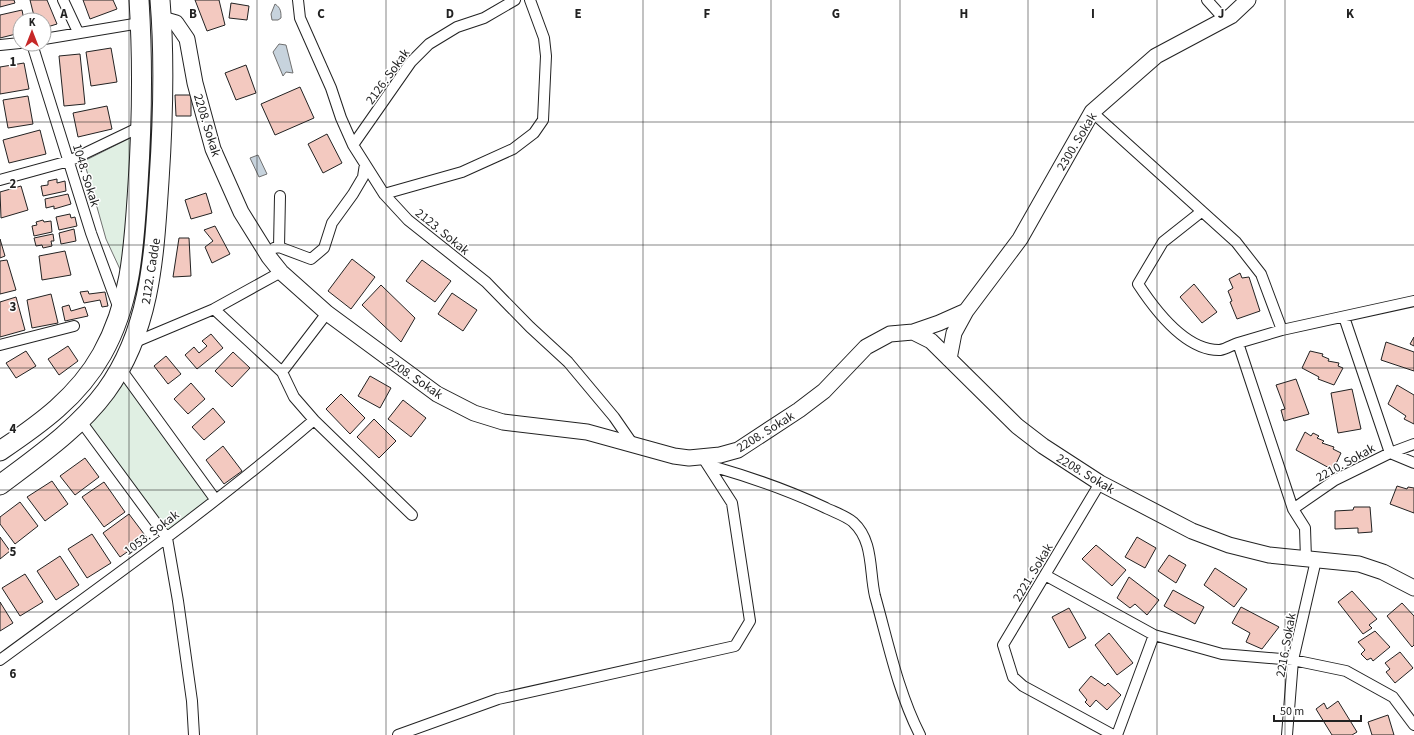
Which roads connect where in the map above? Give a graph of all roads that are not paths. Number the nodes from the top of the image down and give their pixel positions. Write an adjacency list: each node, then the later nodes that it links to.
1 (63, 0): 12 (street)
2 (139, 0): 11 (highway, 2122. Cadde)
3 (160, 0): 9 (highway, 2122. Cadde)
4 (298, 0): 19 (street, 2123. Sokak)
5 (515, 0): 19 (street, 2126. Sokak)
6 (530, 0): 23 (street)
7 (1207, 0): 10 (street)
8 (1248, 0): 10 (street, 2300. Sokak)
9 (162, 19): 27 (street, 2208. Sokak); 40 (highway, 2122. Cadde)
10 (1225, 20): 17 (street, 2300. Sokak)
11 (140, 23): 12 (street); 18 (highway, 2122. Cadde)
12 (78, 32): 13 (street)
13 (52, 37)
14 (12, 44): 15 (street)
15 (0, 45)
16 (35, 52): 20 (street, 1048. Sokak)
17 (1092, 112): 25 (street); 31 (street, 2300. Sokak)
18 (142, 126): 20 (street); 32 (highway, 2122. Cadde)
19 (353, 145): 21 (street, 2123. Sokak)
20 (70, 161): 22 (street); 32 (street, 1048. Sokak)
21 (365, 164): 23 (street, 2123. Sokak); 26 (street)
22 (1, 178)
23 (384, 194): 49 (street, 2123. Sokak)
24 (280, 196): 26 (street)
25 (1201, 212): 37 (street); 41 (street)
26 (279, 247): 27 (street)
27 (265, 251): 28 (street, 2208. Sokak)
28 (281, 272): 30 (street); 33 (street, 2208. Sokak)
29 (1414, 301): 34 (street)
30 (214, 309): 40 (street); 46 (street)
31 (966, 311): 35 (street); 39 (street, 2300. Sokak)
32 (121, 313): 51 (highway, 2122. Cadde)
33 (327, 313): 46 (street); 49 (street, 2208. Sokak)
34 (1344, 318): 37 (street); 52 (street)
35 (939, 323): 38 (street); 43 (street)
36 (74, 326): 42 (street)
37 (1282, 330): 41 (street)
38 (913, 332): 43 (street, 2208. Sokak); 53 (street, 2208. Sokak)
39 (954, 333): 43 (street); 44 (street)
40 (133, 343): 45 (highway, 2122. Cadde)
41 (1238, 343): 58 (street, 2216. Sokak)
42 (0, 345)
43 (935, 345): 44 (street, 2208. Sokak)
44 (949, 359): 55 (street, 2208. Sokak)
45 (120, 368): 47 (highway, 2122. Cadde); 57 (street)
46 (282, 372): 48 (street)
47 (80, 420): 56 (highway, 2122. Cadde); 60 (street)
48 (314, 420): 57 (street, 1053. Sokak); 59 (street)
49 (632, 444): 53 (street, 2208. Sokak)
50 (1414, 444): 52 (street, 2210. Sokak)
51 (0, 451)
52 (1390, 453): 54 (street); 58 (street, 2210. Sokak)
53 (703, 458): 69 (street); 70 (street)
54 (1414, 464)
55 (1100, 483): 61 (street, 2208. Sokak); 62 (street, 2221. Sokak)
56 (0, 485)
57 (215, 499): 60 (street, 1053. Sokak)
58 (1293, 509): 61 (street, 2216. Sokak)
59 (412, 515)
60 (167, 538): 65 (street, 1053. Sokak); 68 (street)
61 (1311, 560): 63 (street, 2208. Sokak); 66 (street, 2216. Sokak)
62 (1046, 575): 64 (street); 71 (street, 2221. Sokak)
63 (1414, 588)
64 (1154, 635): 66 (street); 72 (street)
65 (0, 660)
66 (1293, 660): 67 (street); 73 (street, 2216. Sokak)
67 (1414, 725)
68 (194, 735)
69 (398, 735)
70 (920, 735)
71 (1113, 735)
72 (1117, 735)
73 (1287, 735)

